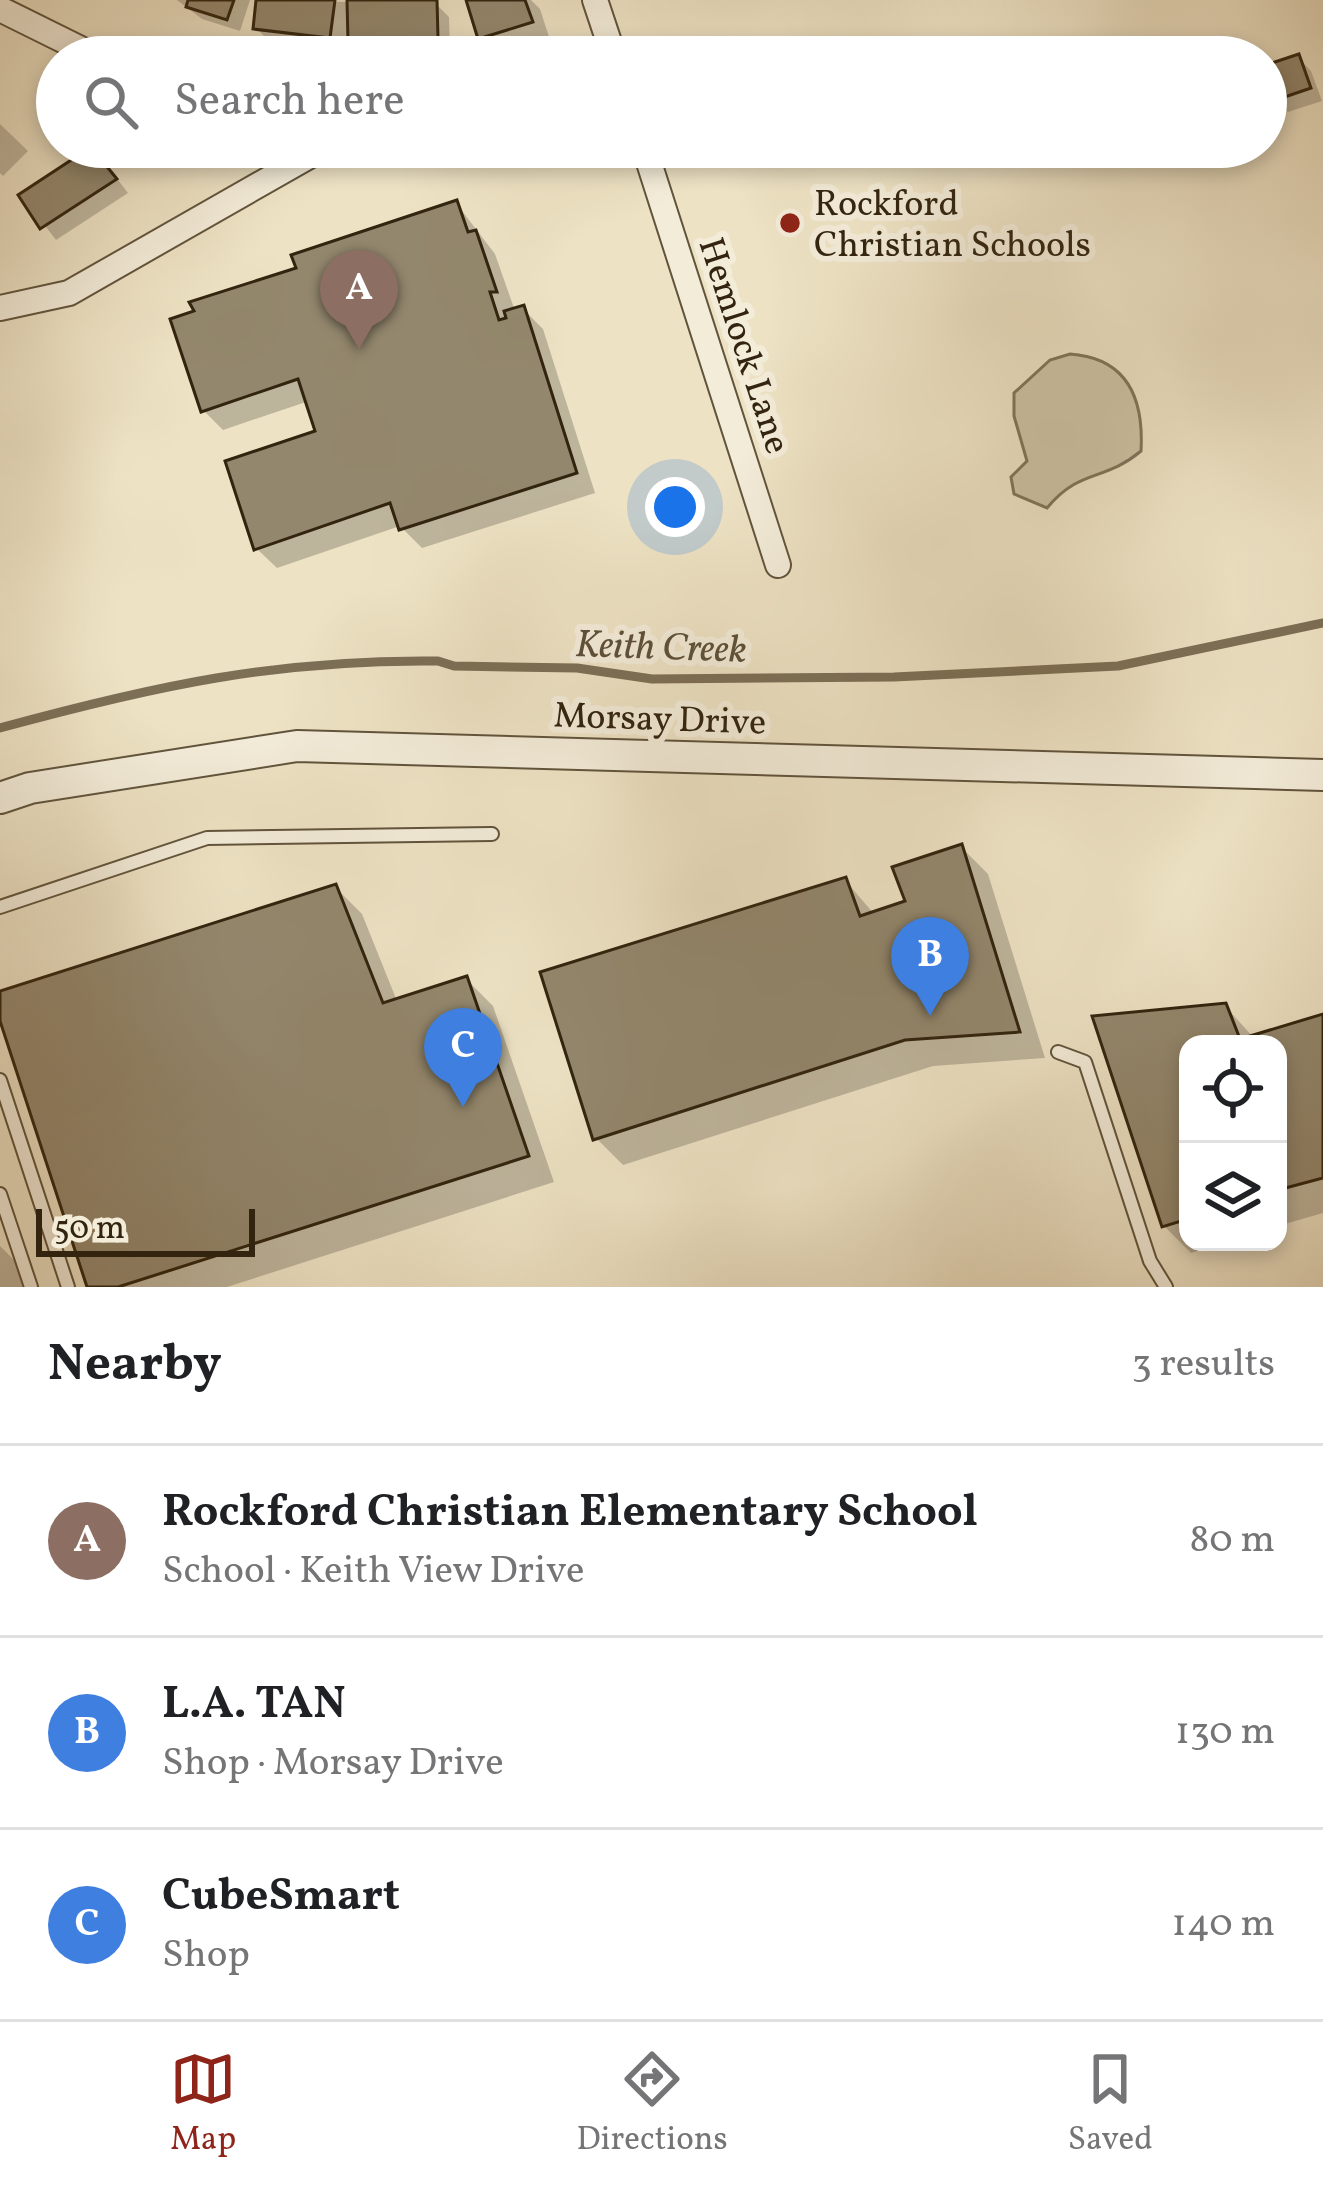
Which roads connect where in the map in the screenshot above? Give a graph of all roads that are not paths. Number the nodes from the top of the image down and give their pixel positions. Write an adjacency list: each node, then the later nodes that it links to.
1 (595, 0): 4 (street)
2 (0, 8): 3 (street)
3 (55, 36)
4 (607, 36)
5 (288, 168): 7 (street)
6 (651, 168): 8 (street, Hemlock Lane)
7 (0, 308)
8 (778, 565)
9 (1323, 776): 10 (street, Morsay Drive)
10 (0, 798)
11 (492, 834): 12 (lane)
12 (0, 907)
13 (1058, 1052): 18 (lane)
14 (0, 1080): 17 (lane)
15 (0, 1194): 16 (lane)
16 (31, 1287)
17 (68, 1287)
18 (1166, 1287)

